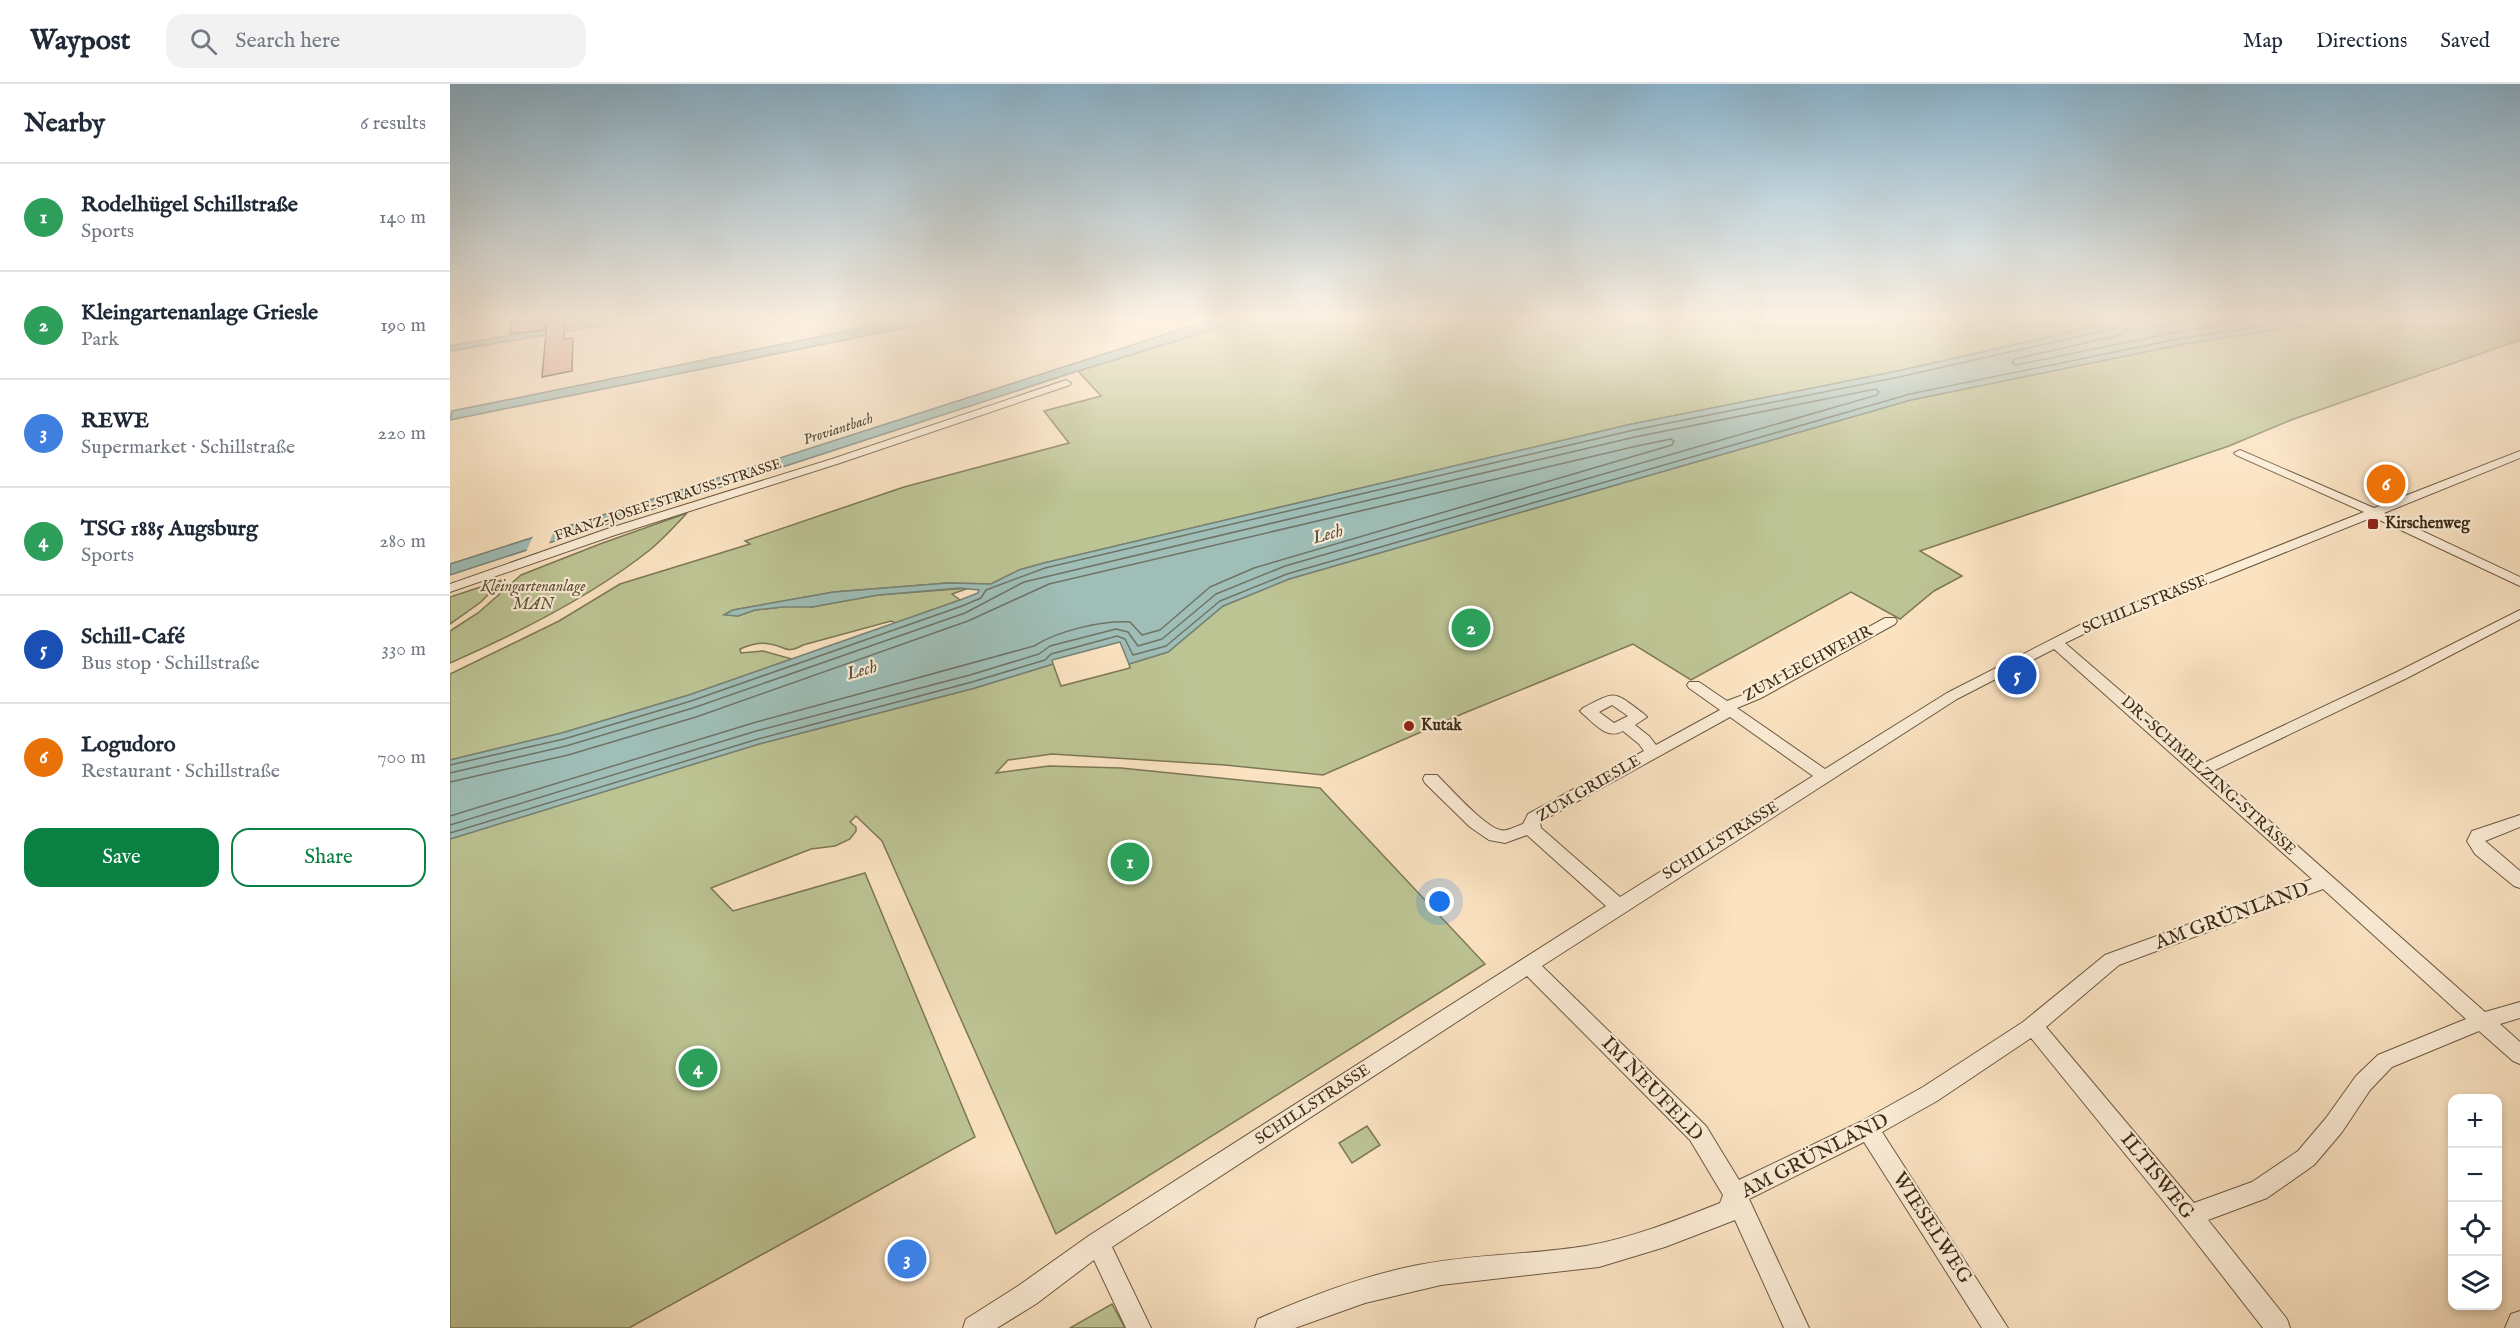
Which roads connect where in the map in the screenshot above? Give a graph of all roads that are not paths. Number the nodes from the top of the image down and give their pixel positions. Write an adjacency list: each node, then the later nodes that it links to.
1 (1066, 383): 6 (street, FRANZ-JOSEF-STRAUSS-STRASSE)
2 (2240, 453): 4 (street)
3 (2520, 453): 4 (street, SCHILLSTRASSE)
4 (2372, 513): 5 (street); 9 (street, SCHILLSTRASSE)
5 (2520, 582)
6 (450, 588)
7 (2520, 614): 14 (street)
8 (1890, 621): 11 (street, ZUM LECHWEHR)
9 (2055, 642): 14 (street, DR.-SCHMELZING-STRASSE); 15 (street, SCHILLSTRASSE)
10 (1694, 685): 11 (street, ZUM LECHWEHR)
11 (1727, 709): 13 (street, ZUM GRIESLE); 15 (street, ZUM LECHWEHR)
12 (1627, 726): 13 (street, ZUM GRIESLE)
13 (1653, 753): 18 (street, ZUM GRIESLE)
14 (2202, 770): 19 (street, DR.-SCHMELZING-STRASSE)
15 (1824, 776): 21 (street, SCHILLSTRASSE)
16 (1431, 779): 18 (street, ZUM GRIESLE)
17 (2520, 821): 20 (street)
18 (1532, 828): 21 (street, ZUM GRIESLE)
19 (2326, 881): 24 (street, DR.-SCHMELZING-STRASSE); 25 (street, AM GRÜNLAND)
20 (2520, 881)
21 (1619, 907): 22 (street, SCHILLSTRASSE)
22 (1529, 964): 28 (street, IM NEUFELD); 30 (street, SCHILLSTRASSE)
23 (2520, 1010): 24 (street)
24 (2482, 1021): 26 (street, DR.-SCHMELZING-STRASSE); 29 (street)
25 (2033, 1026): 27 (street, AM GRÜNLAND); 29 (street, ILTISWEG)
26 (2520, 1055)
27 (1869, 1129): 28 (street, AM GRÜNLAND); 36 (street, WIESELWEG)
28 (1735, 1194): 34 (street, AM GRÜNLAND); 35 (street, IM NEUFELD)
29 (2190, 1216): 37 (street, ILTISWEG)
30 (1098, 1244): 32 (street, SCHILLSTRASSE); 33 (street)
31 (2520, 1323): 38 (street)
32 (975, 1328)
33 (1138, 1328)
34 (1267, 1328)
35 (1797, 1328)
36 (1996, 1328)
37 (2278, 1328)
38 (2517, 1328)

